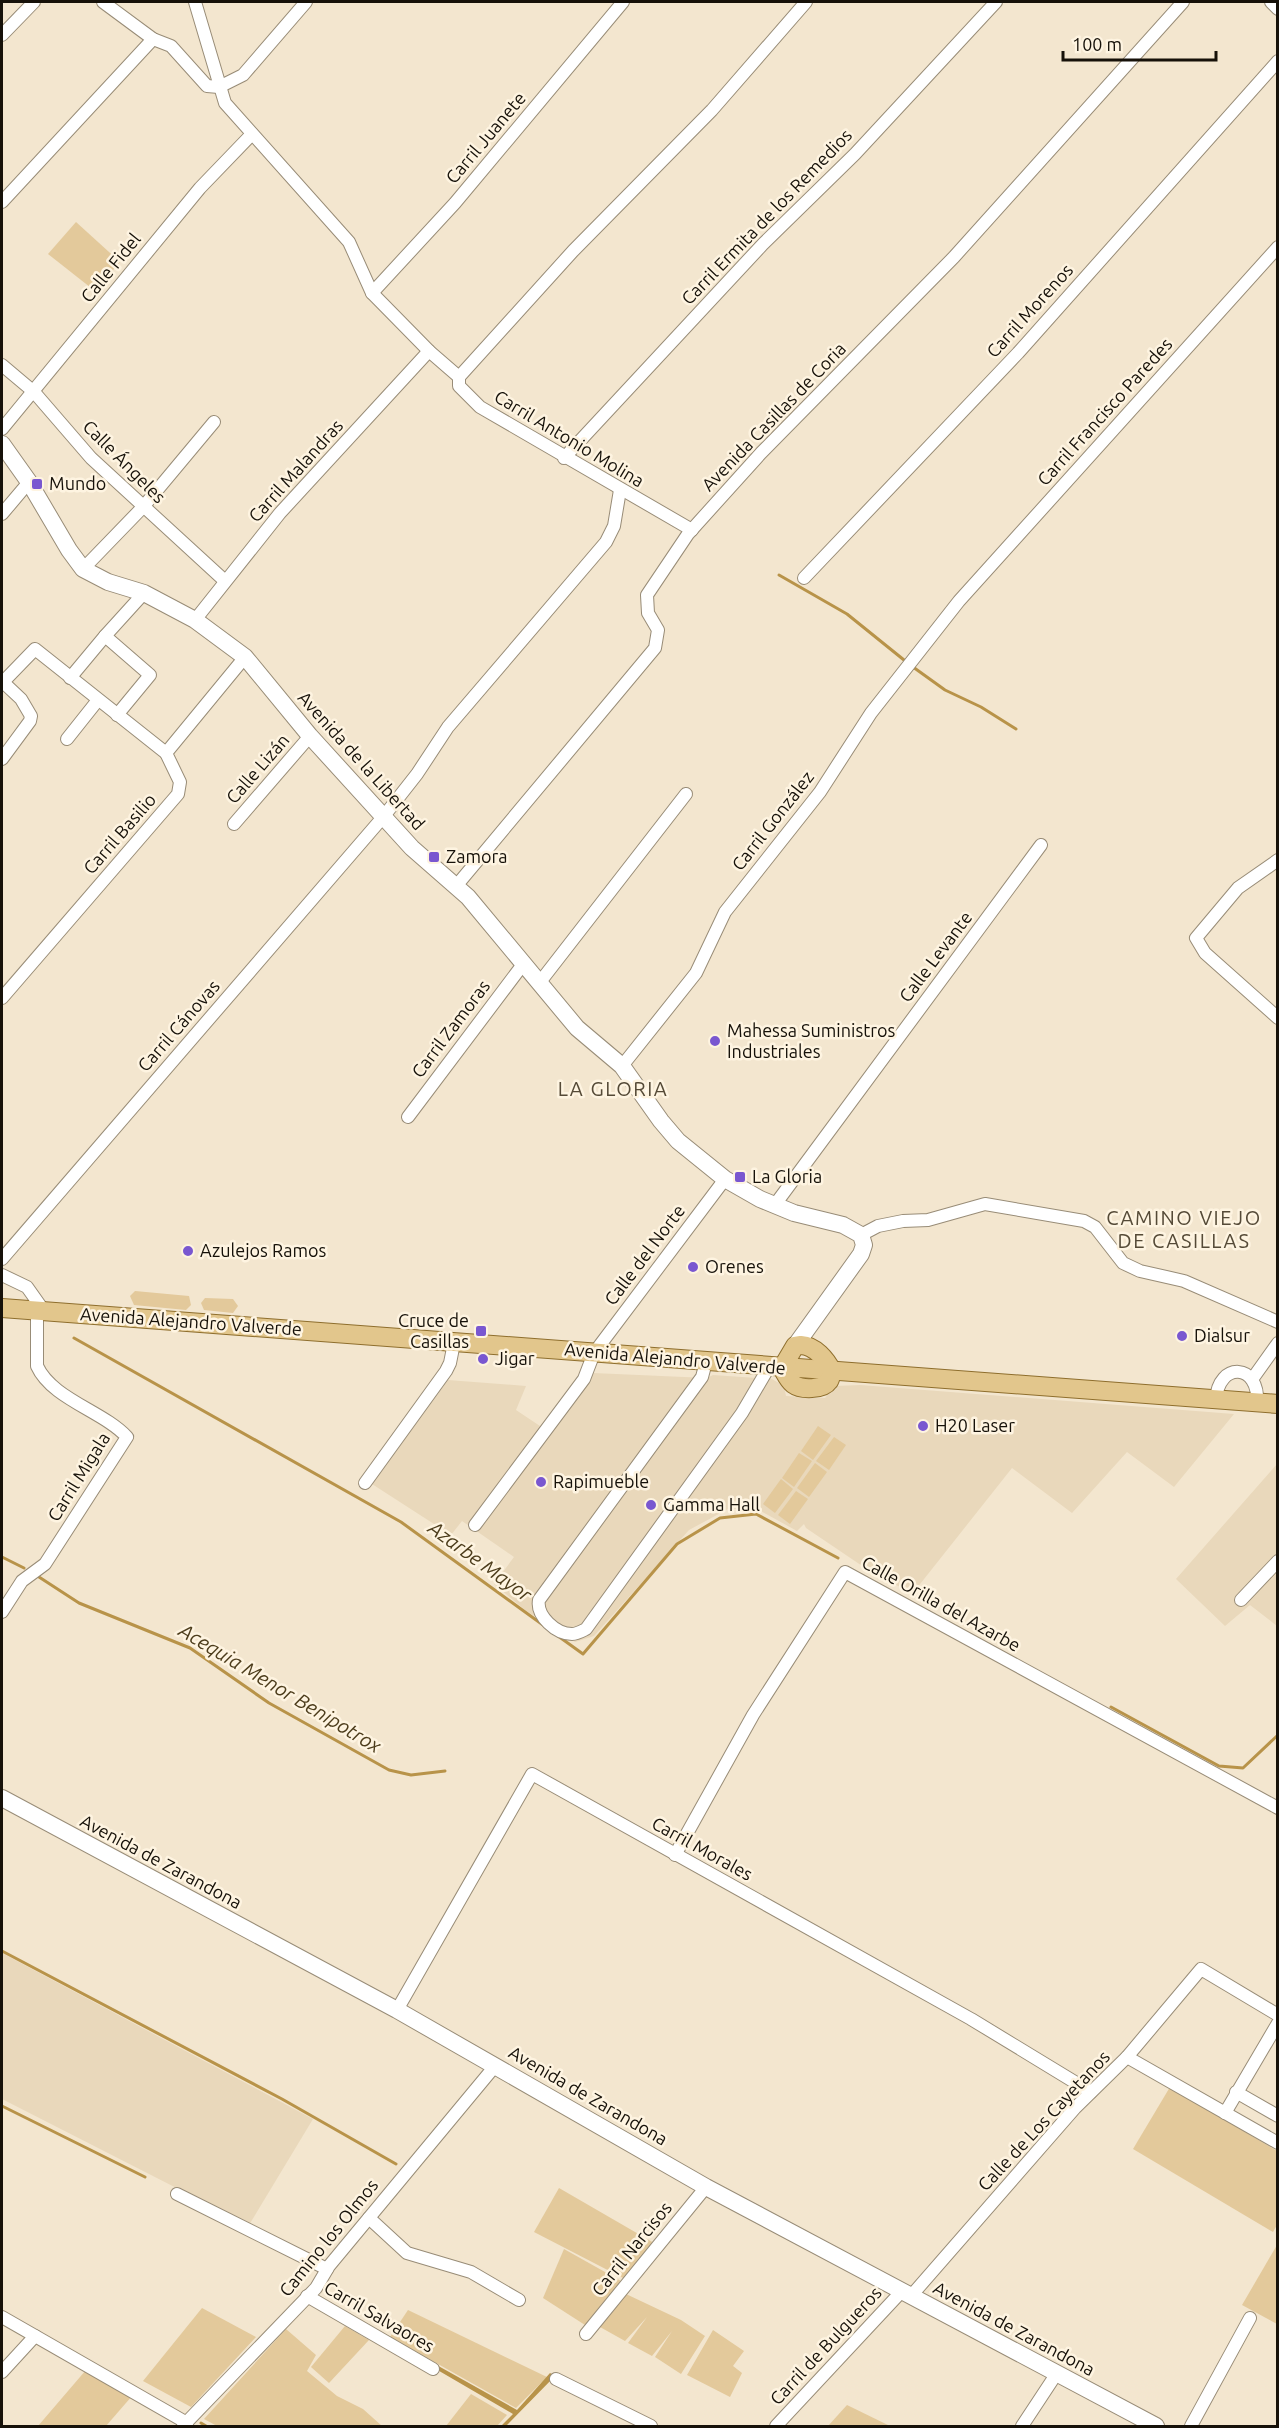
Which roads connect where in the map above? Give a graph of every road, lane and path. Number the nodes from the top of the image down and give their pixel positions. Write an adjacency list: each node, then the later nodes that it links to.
1 (103, 2): 12 (street)
2 (195, 2): 14 (street, Carril Antonio Molina)
3 (306, 2): 14 (street)
4 (623, 2): 18 (street, Carril Juanete)
5 (806, 2): 21 (street)
6 (996, 2): 26 (street, Carril Ermita de los Remedios)
7 (1184, 2): 31 (street, Avenida Casillas de Coria)
8 (1271, 2): 10 (street)
9 (28, 3): 11 (street)
10 (1278, 9)
11 (2, 35)
12 (153, 39): 14 (street); 16 (street)
13 (1278, 61): 33 (street, Carril Morenos)
14 (219, 87): 15 (street, Carril Antonio Molina)
15 (252, 134): 18 (street, Carril Antonio Molina); 22 (street, Calle Fidel)
16 (2, 202)
17 (1278, 247): 36 (street, Carril Francisco Paredes)
18 (372, 293): 19 (street, Carril Antonio Molina)
19 (429, 351): 21 (street, Carril Antonio Molina); 34 (street, Carril Malandras)
20 (2, 366): 22 (street, Calle Ángeles)
21 (459, 377): 26 (street, Carril Antonio Molina)
22 (34, 392): 24 (street, Calle Fidel); 29 (street, Calle Ángeles)
23 (214, 422): 29 (street)
24 (2, 429)
25 (2, 444): 27 (street, Avenida de la Libertad)
26 (564, 458): 28 (street, Carril Antonio Molina)
27 (29, 482): 30 (street); 32 (street, Avenida de la Libertad)
28 (620, 490): 31 (street, Carril Antonio Molina); 49 (street, Carril Cánovas)
29 (143, 507): 32 (street); 34 (street, Calle Ángeles)
30 (2, 514)
31 (692, 530): 53 (street, Avenida Casillas de Coria)
32 (83, 568): 35 (street, Avenida de la Libertad)
33 (804, 578)
34 (225, 581): 37 (street, Carril Malandras)
35 (144, 593): 37 (street, Avenida de la Libertad); 38 (street)
36 (959, 601): 58 (street, Carril González)
37 (195, 620): 39 (street, Avenida de la Libertad)
38 (105, 636): 40 (street); 43 (street)
39 (245, 657): 44 (street, Avenida de la Libertad); 46 (street)
40 (70, 678): 41 (street); 42 (street)
41 (2, 682): 47 (street)
42 (98, 700): 43 (street); 45 (street)
43 (117, 715): 46 (street)
44 (310, 736): 49 (street, Avenida de la Libertad); 50 (street, Calle Lizán)
45 (67, 739)
46 (166, 753): 56 (street, Carril Basilio)
47 (2, 759)
48 (686, 794): 55 (street)
49 (384, 816): 53 (street, Avenida de la Libertad); 63 (street, Carril Cánovas)
50 (234, 824)
51 (1041, 845): 61 (street, Calle Levante)
52 (1278, 860): 57 (street)
53 (457, 885): 54 (street, Avenida de la Libertad)
54 (524, 963): 55 (street, Avenida de la Libertad); 59 (street, Carril Zamoras)
55 (540, 982): 58 (street, Avenida de la Libertad)
56 (2, 998)
57 (1278, 1018)
58 (622, 1066): 60 (street, Avenida de la Libertad)
59 (408, 1117)
60 (725, 1179): 61 (street, Avenida de la Libertad); 73 (street, Calle del Norte)
61 (774, 1206): 62 (street, Avenida de la Libertad)
62 (861, 1235): 67 (street); 68 (street)
63 (2, 1259)
64 (2, 1275): 66 (street)
65 (2, 1308): 66 (main road, Avenida Alejandro Valverde)
66 (41, 1311): 69 (main road, Avenida Alejandro Valverde); 85 (street, Carril Migala)
67 (1278, 1322)
68 (808, 1329): 71 (street); 72 (street)
69 (454, 1343): 73 (main road, Avenida Alejandro Valverde); 81 (street)
70 (1278, 1343): 77 (street)
71 (795, 1346): 72 (main road); 75 (main road)
72 (815, 1350): 76 (main road)
73 (594, 1353): 74 (main road, Avenida Alejandro Valverde); 82 (street, Calle del Norte)
74 (706, 1362): 75 (main road, Avenida Alejandro Valverde); 75 (street)
75 (776, 1367): 76 (main road, Avenida Alejandro Valverde)
76 (832, 1371): 78 (main road, Avenida Alejandro Valverde)
77 (1253, 1378): 78 (street); 79 (street)
78 (1216, 1400): 79 (main road, Avenida Alejandro Valverde)
79 (1257, 1403): 80 (main road, Avenida Alejandro Valverde)
80 (1278, 1404)
81 (365, 1483)
82 (474, 1525)
83 (1278, 1561): 84 (street)
84 (1241, 1600)
85 (2, 1612)
86 (2, 1798): 89 (street, Avenida de Zarandona)
87 (1278, 1808): 88 (street, Calle Orilla del Azarbe)
88 (675, 1855): 89 (street, Carril Morales); 94 (street, Carril Morales)
89 (397, 2010): 93 (street, Avenida de Zarandona)
90 (1278, 2015): 92 (street, Calle de Los Cayetanos)
91 (1278, 2023): 95 (street)
92 (1127, 2057): 94 (street, Calle de Los Cayetanos); 96 (street)
93 (495, 2066): 99 (street, Avenida de Zarandona); 101 (street, Camino los Olmos)
94 (1091, 2092): 103 (street, Calle de Los Cayetanos)
95 (1236, 2092): 96 (street); 97 (street)
96 (1225, 2113): 98 (street)
97 (1278, 2116)
98 (1278, 2143)
99 (706, 2187): 103 (street, Avenida de Zarandona); 108 (street, Carril Narcisos)
100 (177, 2194): 102 (street)
101 (369, 2218): 102 (street, Camino los Olmos); 105 (street)
102 (327, 2269): 104 (street, Camino los Olmos)
103 (907, 2293): 112 (street, Avenida de Zarandona); 116 (street, Carril de Bulgueros)
104 (308, 2296): 110 (street, Carril Salvaores); 114 (street, Camino los Olmos)
105 (519, 2300)
106 (2, 2317): 109 (street)
107 (1250, 2318): 119 (street)
108 (586, 2334)
109 (35, 2336): 111 (street); 114 (street)
110 (434, 2368)
111 (2, 2372)
112 (1057, 2373): 117 (street); 118 (street, Avenida de Zarandona)
113 (555, 2379): 115 (street)
114 (185, 2425)
115 (651, 2427)
116 (776, 2427)
117 (1022, 2427)
118 (1156, 2427)
119 (1191, 2427)

